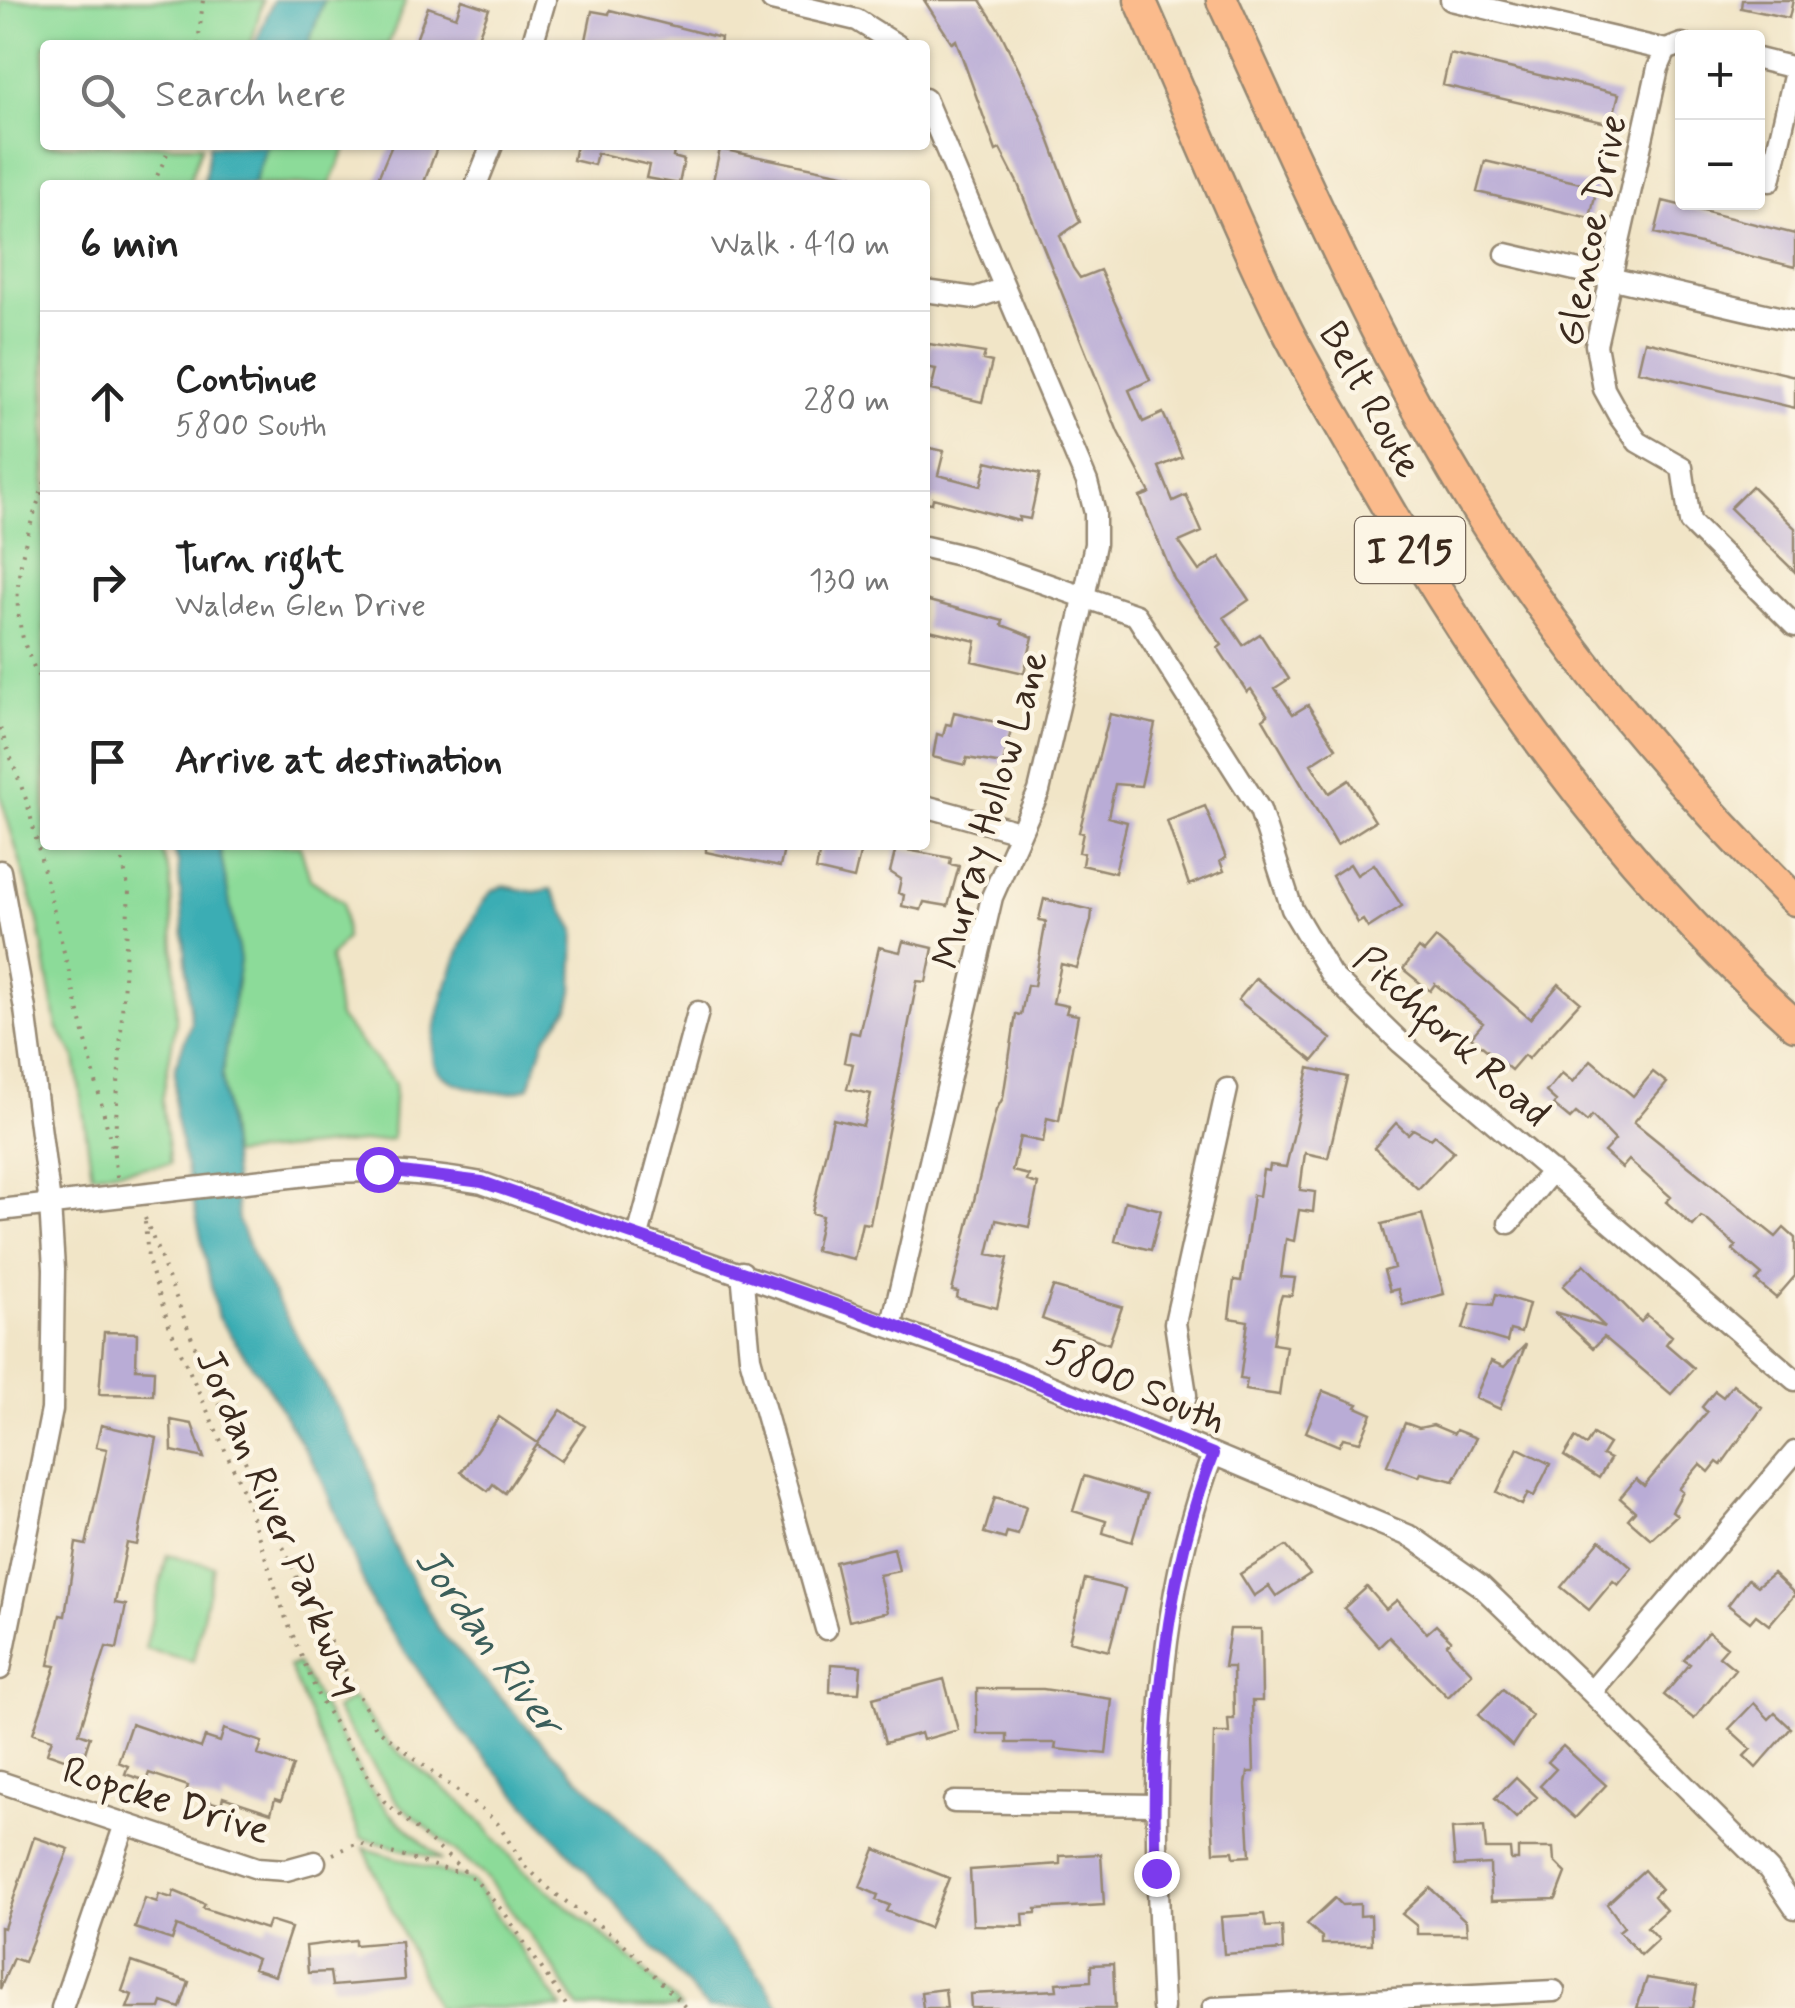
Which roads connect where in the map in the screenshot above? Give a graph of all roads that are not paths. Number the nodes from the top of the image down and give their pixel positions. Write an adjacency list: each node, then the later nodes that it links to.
1 (545, 0): 6 (street)
2 (772, 0): 7 (street)
3 (1140, 0): 28 (highway, Belt Route / I 215)
4 (1222, 0): 26 (highway, Belt Route / I 215)
5 (1451, 0): 8 (street)
6 (533, 40)
7 (892, 40)
8 (1674, 47): 16 (street, Glencoe Drive)
9 (1765, 62): 10 (street)
10 (1795, 70): 14 (street)
11 (930, 111): 17 (street, Murray Hollow Lane)
12 (490, 150): 13 (street)
13 (478, 180)
14 (1770, 181)
15 (1506, 254): 16 (street)
16 (1610, 278): 19 (street); 22 (street, Glencoe Drive)
17 (1005, 288): 18 (street); 21 (street, Murray Hollow Lane)
18 (930, 292)
19 (1795, 321)
20 (930, 549): 21 (street, Pitchfork Road)
21 (1084, 597): 24 (street, Murray Hollow Lane); 30 (street, Pitchfork Road)
22 (1795, 626)
23 (930, 807): 24 (street)
24 (1019, 832): 36 (street, Murray Hollow Lane)
25 (1, 878): 31 (street)
26 (1795, 900)
27 (698, 1012): 34 (street)
28 (1795, 1025)
29 (1227, 1089): 38 (street)
30 (1552, 1171): 33 (street, Pitchfork Road); 37 (street, Pitchfork Road)
31 (50, 1204): 32 (street, 5800 South); 34 (street, 5800 South); 42 (street)
32 (0, 1210)
33 (1509, 1223)
34 (638, 1236): 35 (street, 5800 South)
35 (742, 1272): 36 (street, 5800 South); 41 (street)
36 (892, 1324): 38 (street, 5800 South)
37 (1795, 1380)
38 (1175, 1438): 40 (street, 5800 South)
39 (1795, 1452): 43 (street)
40 (1213, 1454): 43 (street, 5800 South); 46 (street)
41 (826, 1629)
42 (0, 1668)
43 (1591, 1692): 49 (street, 5800 South)
44 (0, 1782): 47 (street, Ropcke Drive)
45 (954, 1802): 46 (street)
46 (1154, 1805): 52 (street)
47 (124, 1824): 48 (street, Ropcke Drive); 51 (street)
48 (315, 1862)
49 (1795, 1908)
50 (1554, 1990): 53 (street)
51 (62, 2008)
52 (1164, 2008)
53 (1212, 2008)

